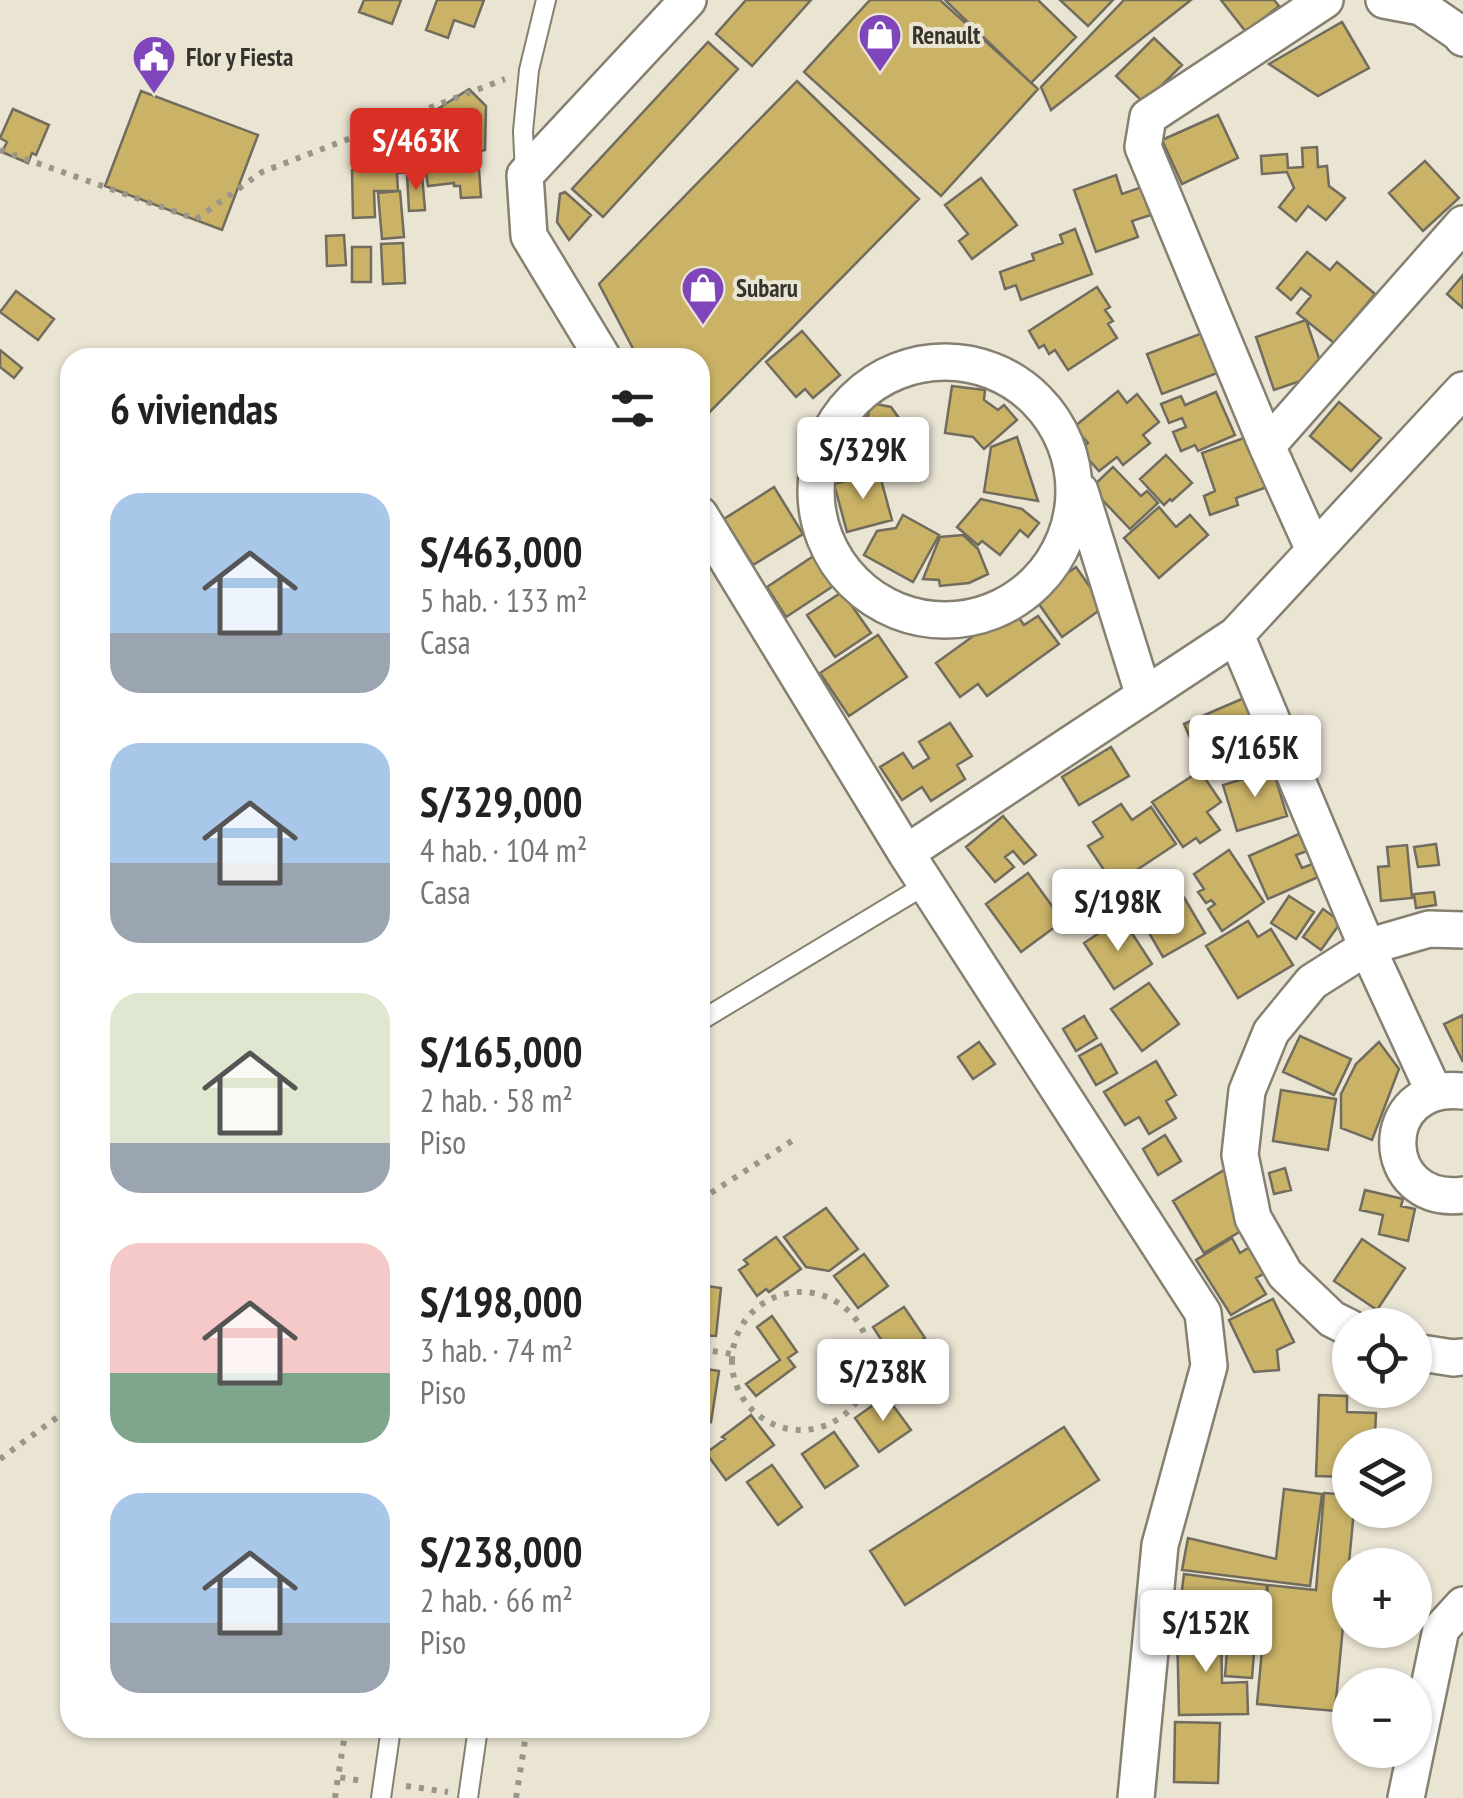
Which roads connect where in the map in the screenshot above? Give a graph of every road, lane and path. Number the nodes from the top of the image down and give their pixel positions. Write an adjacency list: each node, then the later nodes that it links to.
1 (546, 0): 6 (lane)
2 (688, 0): 8 (street)
3 (1326, 0): 12 (street)
4 (1384, 0): 5 (street)
5 (1463, 38)
6 (529, 70): 7 (path); 8 (lane)
7 (0, 150)
8 (525, 175): 10 (street)
9 (1463, 224): 12 (street)
10 (598, 348)
11 (1460, 398): 15 (street)
12 (1267, 446): 15 (street)
13 (1074, 472): 13 (street); 17 (street)
14 (710, 532): 18 (street)
15 (1314, 550): 16 (street)
16 (1236, 634): 17 (street); 21 (street)
17 (1144, 696): 18 (street)
18 (906, 853): 19 (street)
19 (926, 884): 22 (lane); 43 (street)
20 (1463, 930): 21 (street)
21 (1367, 947): 23 (street); 27 (street)
22 (710, 1015)
23 (1449, 1091): 26 (street)
24 (794, 1139): 25 (path)
25 (710, 1194)
26 (1463, 1195)
27 (1332, 1319)
28 (710, 1351): 29 (path)
29 (731, 1354): 29 (path)
30 (1432, 1355): 31 (street)
31 (1463, 1357)
32 (60, 1415): 33 (path)
33 (0, 1459)
34 (1463, 1604): 44 (street)
35 (390, 1738): 40 (lane)
36 (477, 1738): 41 (lane)
37 (525, 1738): 42 (path)
38 (338, 1778): 39 (path)
39 (335, 1798)
40 (381, 1798)
41 (468, 1798)
42 (516, 1798)
43 (1136, 1798)
44 (1406, 1798)

